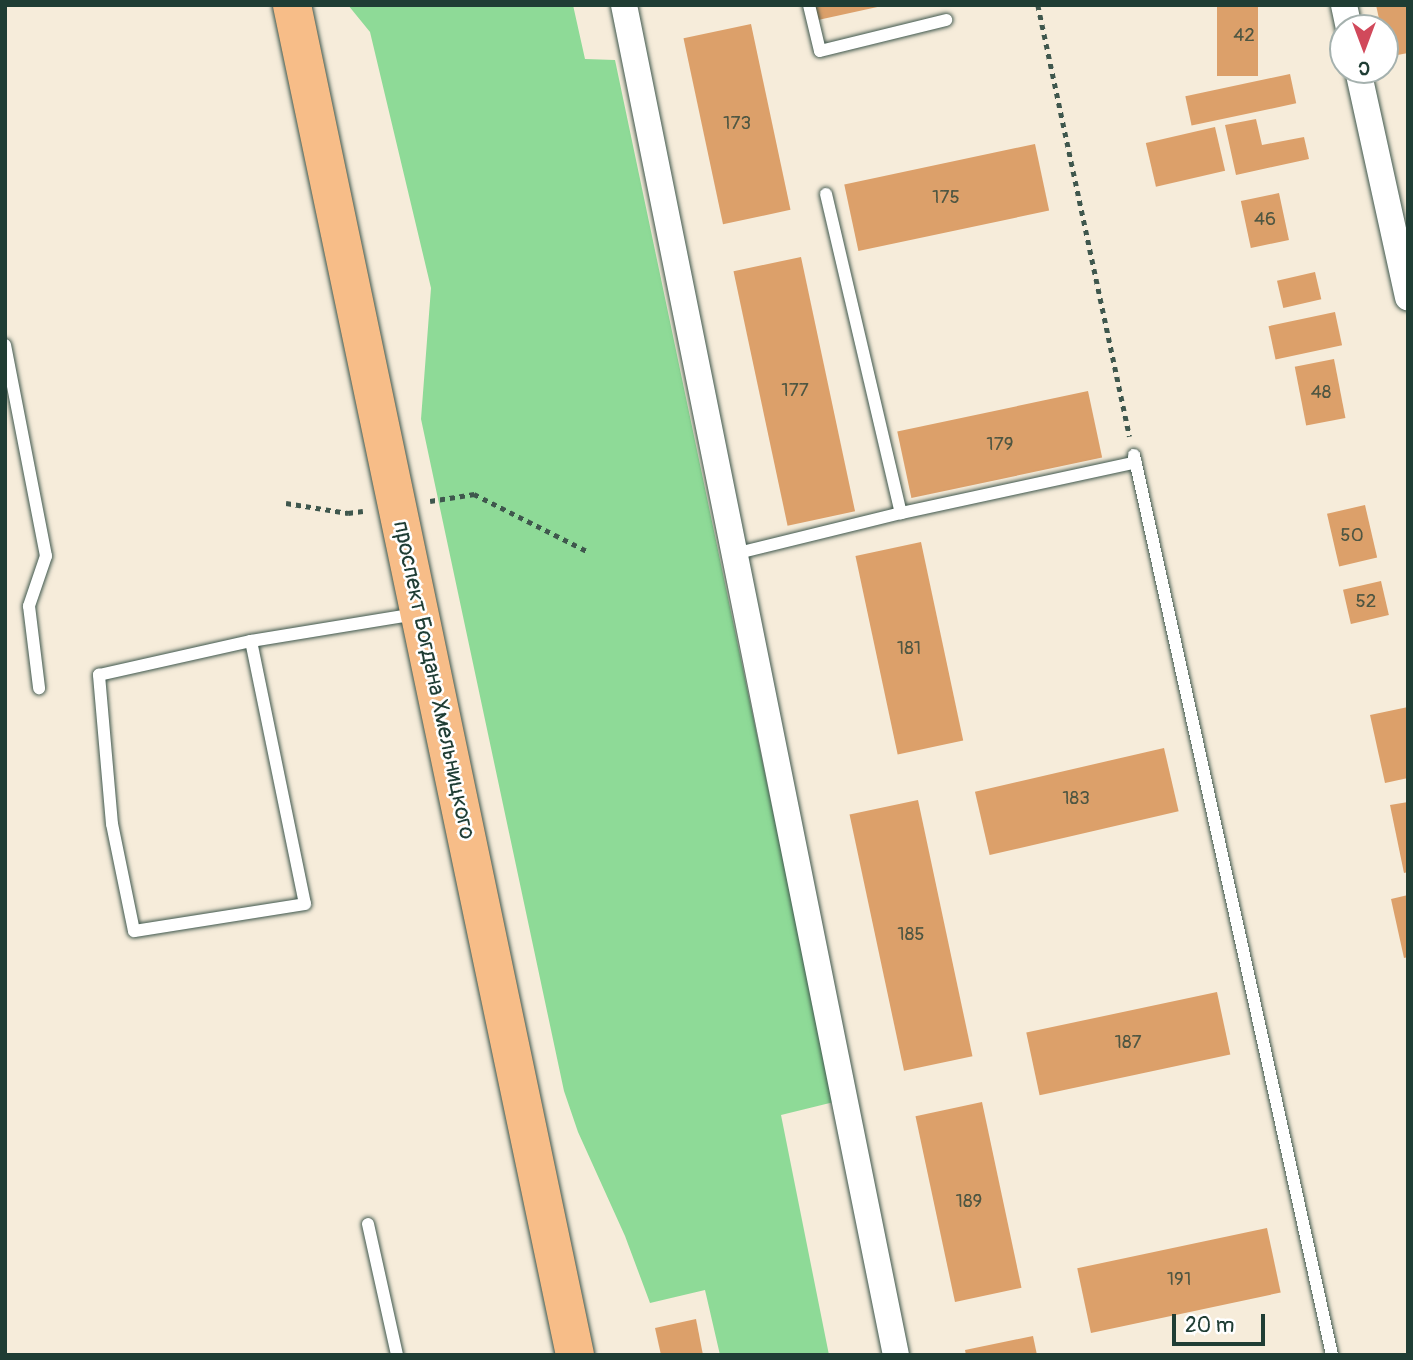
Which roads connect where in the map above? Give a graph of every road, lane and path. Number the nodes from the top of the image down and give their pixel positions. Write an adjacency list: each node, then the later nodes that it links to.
1 (292, 5): 12 (main road, проспект Богдана Хмельницкого)
2 (624, 5): 15 (street)
3 (809, 5): 5 (lane)
4 (1038, 5): 10 (path)
5 (946, 20)
6 (1361, 84): 8 (street)
7 (826, 194): 13 (lane)
8 (1408, 298)
9 (5, 345): 18 (lane)
10 (1135, 458): 13 (lane); 23 (lane)
11 (286, 503): 12 (path)
12 (397, 506): 14 (path); 16 (main road, проспект Богдана Хмельницкого)
13 (901, 513): 15 (lane)
14 (587, 551)
15 (734, 554): 22 (street)
16 (420, 613): 17 (lane); 21 (main road, проспект Богдана Хмельницкого)
17 (251, 641): 17 (lane)
18 (39, 688)
19 (368, 1224): 20 (lane)
20 (397, 1355)
21 (575, 1355)
22 (896, 1355)
23 (1332, 1355)

